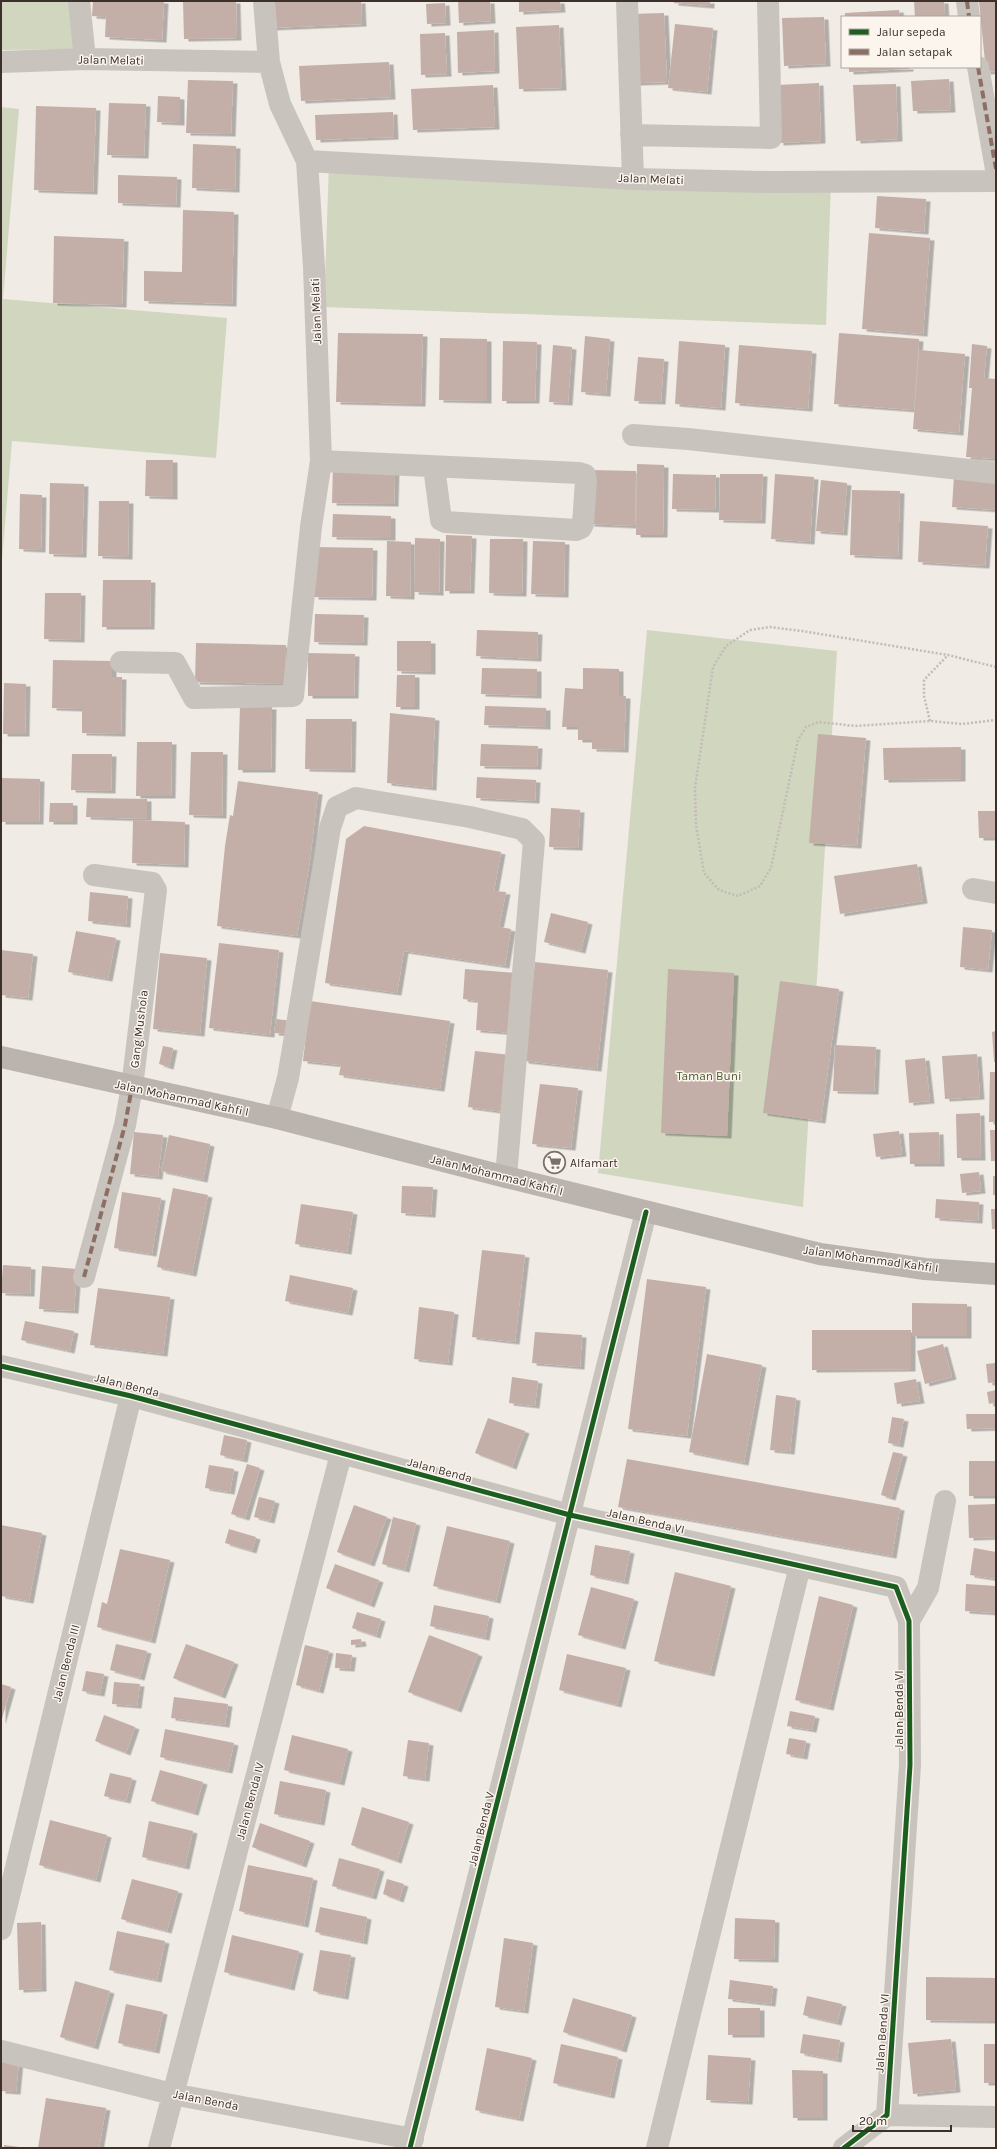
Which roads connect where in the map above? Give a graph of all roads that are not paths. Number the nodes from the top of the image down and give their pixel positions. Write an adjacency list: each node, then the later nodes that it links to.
1 (79, 1): 7 (street)
2 (264, 1): 9 (street, Jalan Melati)
3 (627, 1): 11 (street)
4 (768, 1): 11 (street)
5 (967, 1): 6 (street)
6 (970, 16)
7 (86, 59): 8 (street, Jalan Melati); 9 (street, Jalan Melati)
8 (1, 62)
9 (269, 62): 12 (street, Jalan Melati)
10 (978, 68): 13 (street)
11 (631, 135): 14 (street)
12 (307, 161): 14 (street, Jalan Melati); 17 (street, Jalan Melati)
13 (996, 169)
14 (633, 179): 15 (street, Jalan Melati)
15 (996, 181)
16 (633, 435): 19 (street)
17 (321, 461): 18 (street); 20 (street, Jalan Melati)
18 (434, 467): 18 (street)
19 (996, 473)
20 (121, 662)
21 (94, 875): 25 (street, Gang Mushola)
22 (973, 888): 23 (street)
23 (996, 893)
24 (1, 1057): 25 (main road, Jalan Mohammad Kahfi I)
25 (132, 1087): 26 (main road, Jalan Mohammad Kahfi I); 30 (street, Gang Mushola)
26 (277, 1118): 27 (main road, Jalan Mohammad Kahfi I); 27 (street)
27 (506, 1178): 28 (main road, Jalan Mohammad Kahfi I)
28 (646, 1212): 29 (main road, Jalan Mohammad Kahfi I); 35 (street)
29 (996, 1274)
30 (84, 1277)
31 (1, 1366): 32 (street, Jalan Benda)
32 (131, 1396): 33 (street, Jalan Benda); 38 (street, Jalan Benda III)
33 (341, 1454): 35 (street, Jalan Benda); 40 (street, Jalan Benda IV)
34 (946, 1500): 37 (street)
35 (570, 1515): 36 (street, Jalan Benda VI); 43 (street, Jalan Benda V)
36 (800, 1566): 37 (street, Jalan Benda VI); 45 (street)
37 (908, 1621): 41 (street, Jalan Benda VI)
38 (1, 1929)
39 (1, 2051): 40 (street, Jalan Benda)
40 (172, 2094): 43 (street, Jalan Benda); 44 (street, Jalan Benda IV)
41 (887, 2115): 42 (street); 46 (street)
42 (996, 2117)
43 (411, 2143)
44 (159, 2148)
45 (657, 2148)
46 (844, 2148)

